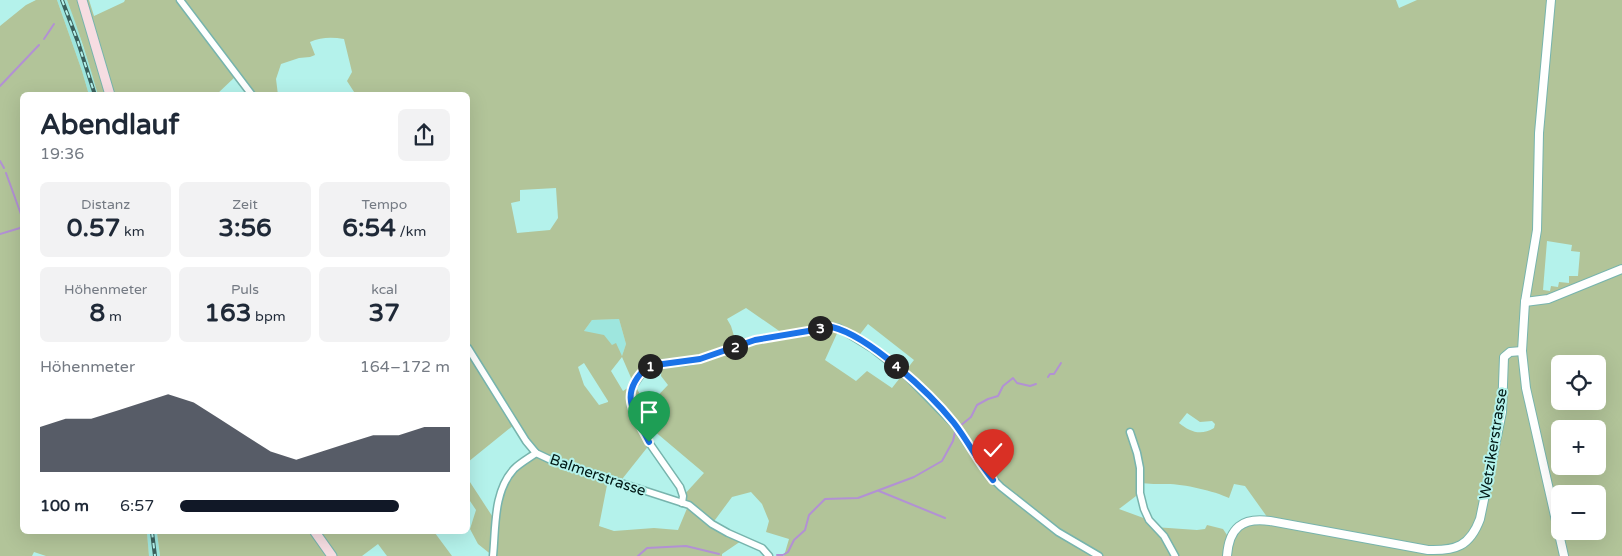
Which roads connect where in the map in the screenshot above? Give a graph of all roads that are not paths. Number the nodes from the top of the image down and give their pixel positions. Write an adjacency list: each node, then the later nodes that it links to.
1 (82, 0): 4 (main road)
2 (180, 0): 5 (street)
3 (1551, 0): 7 (street)
4 (109, 92)
5 (250, 92)
6 (1622, 269): 7 (street)
7 (1525, 302): 9 (street)
8 (470, 351): 11 (street, Balmerstrasse)
9 (1522, 351): 19 (street, Wetzikerstrasse); 20 (street)
10 (1130, 432): 18 (street)
11 (536, 453): 12 (street, Balmerstrasse); 15 (street)
12 (682, 503): 16 (street, Balmerstrasse); 17 (street)
13 (316, 534): 14 (main road)
14 (332, 556)
15 (493, 556)
16 (769, 556)
17 (1099, 556)
18 (1175, 556)
19 (1227, 556)
20 (1564, 556)

